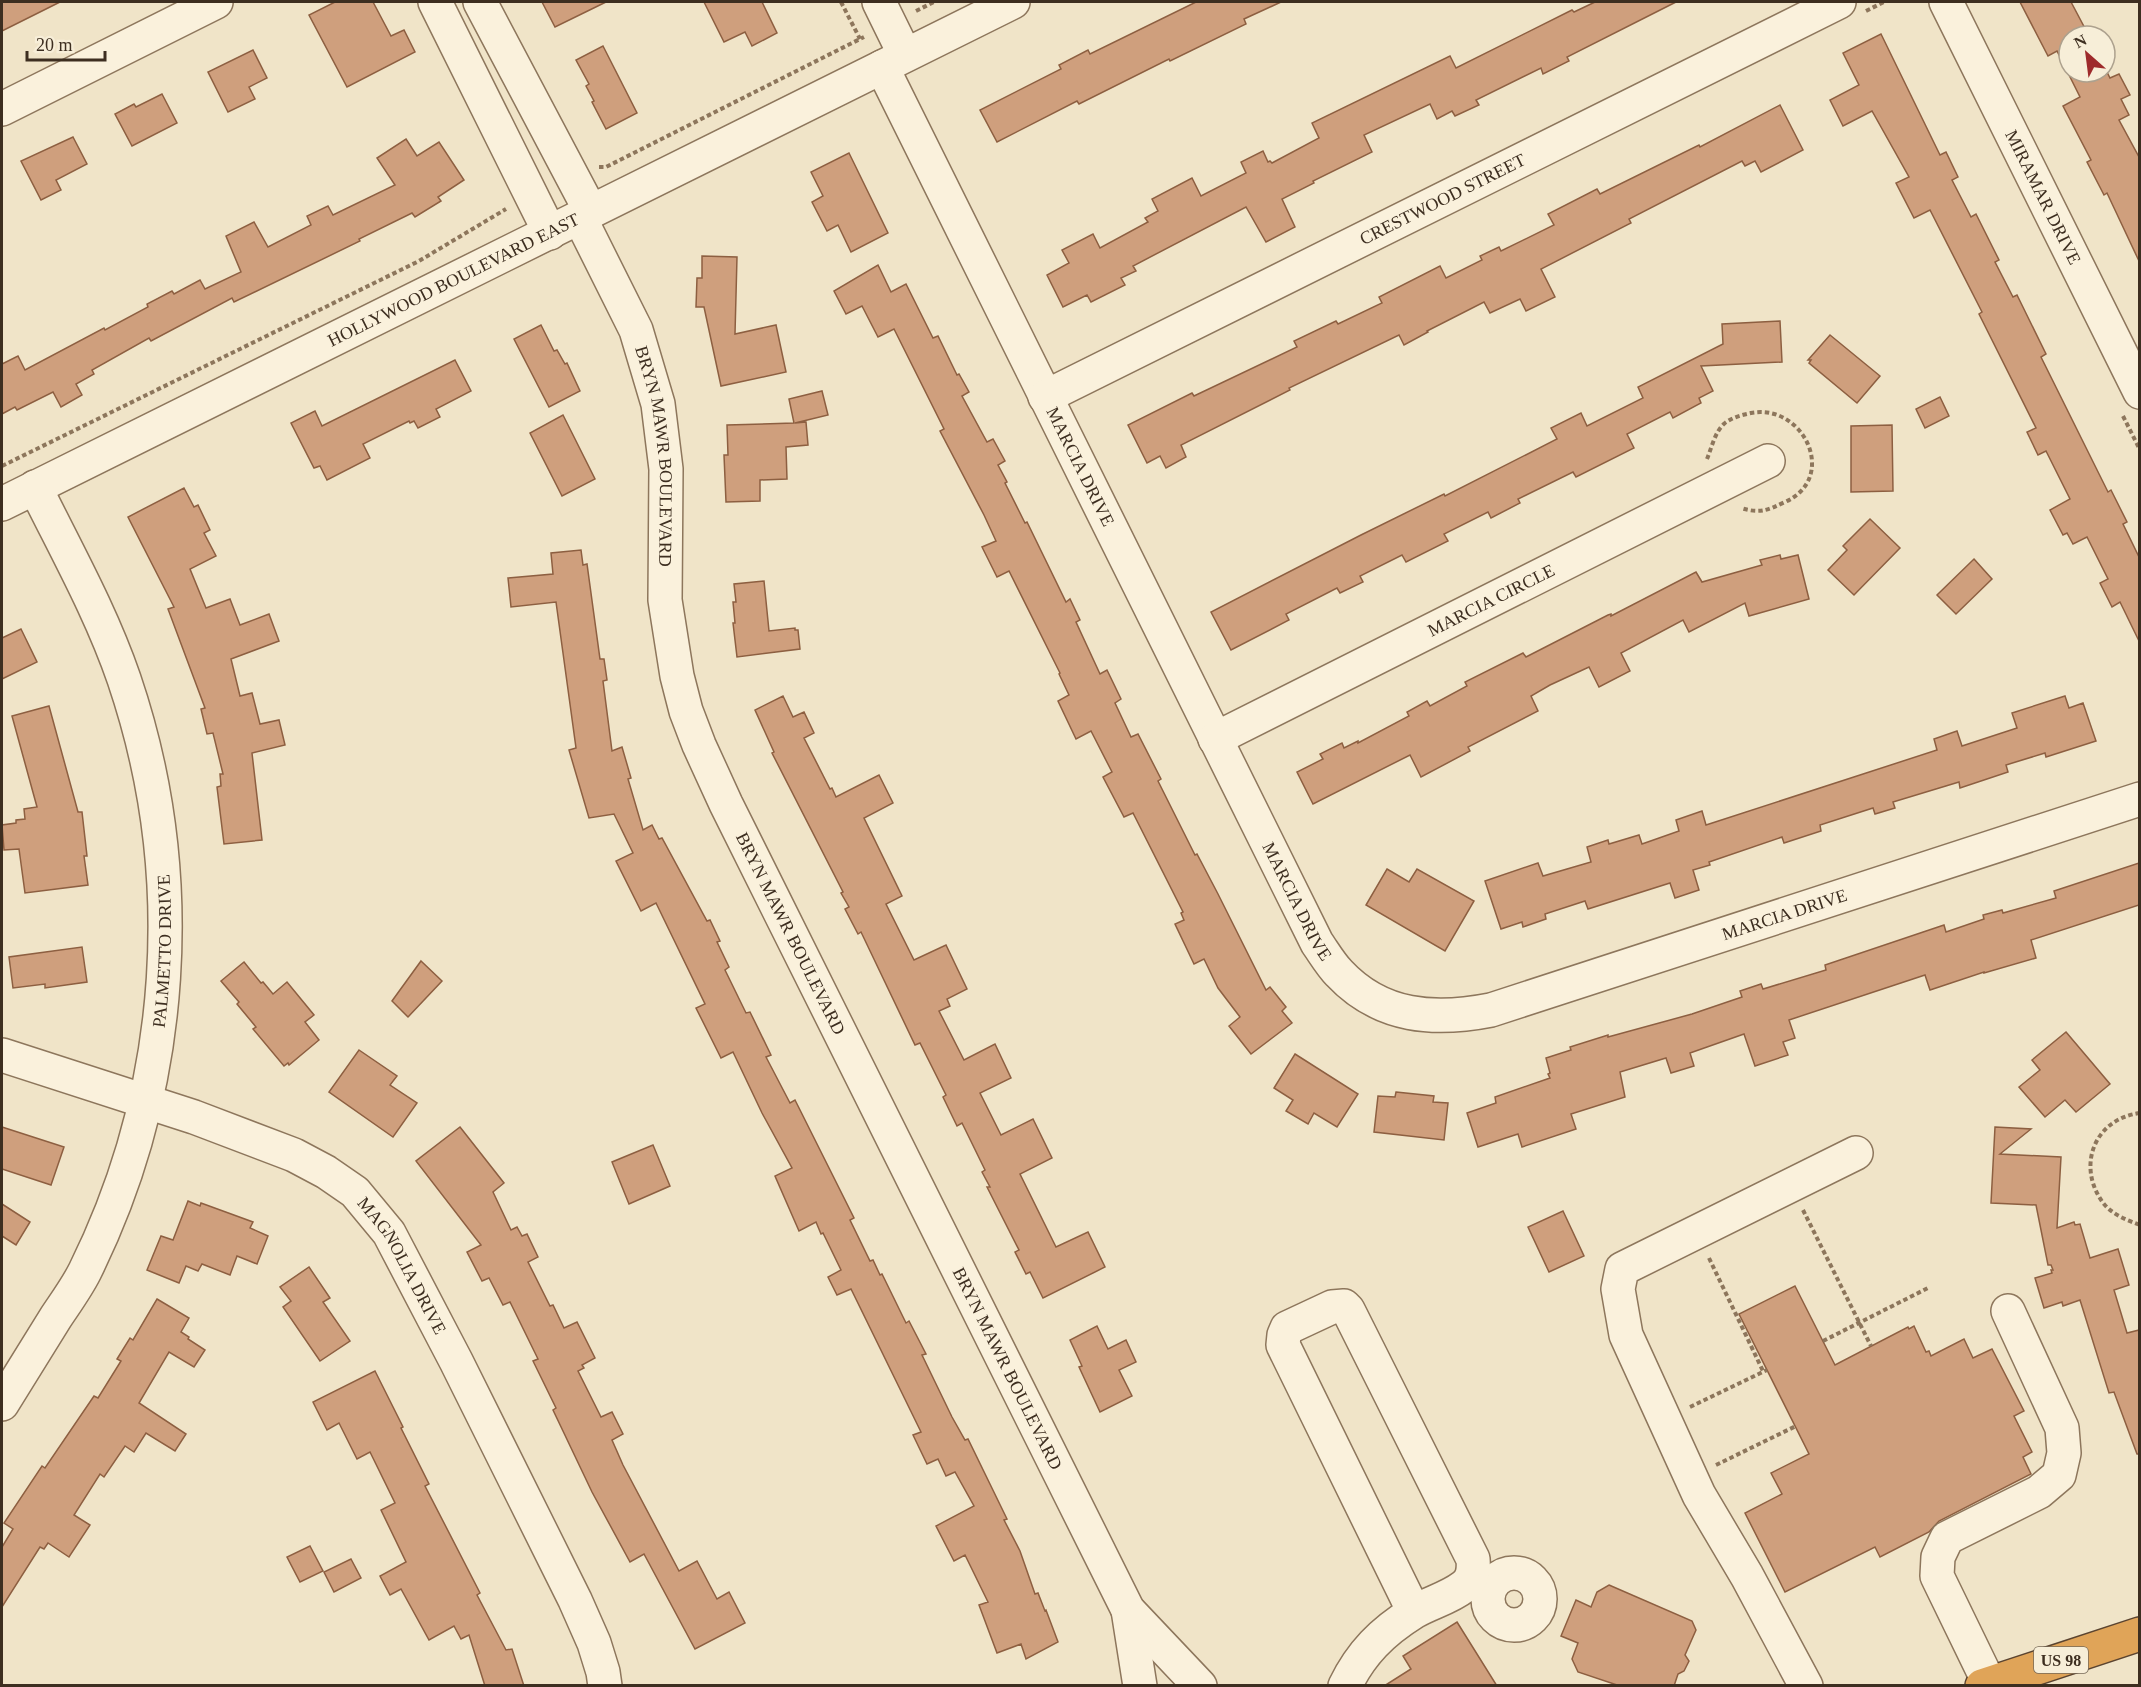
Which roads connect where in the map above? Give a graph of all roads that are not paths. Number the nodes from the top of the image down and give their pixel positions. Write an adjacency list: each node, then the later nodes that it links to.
1 (216, 2): 9 (street)
2 (435, 2): 11 (street)
3 (480, 2): 10 (street, BRYN MAWR BOULEVARD)
4 (1012, 2): 8 (street, HOLLYWOOD BOULEVARD EAST)
5 (1839, 2): 13 (street, CRESTWOOD STREET)
6 (1946, 2): 12 (street, MIRAMAR DRIVE)
7 (884, 13): 8 (street, MARCIA DRIVE)
8 (894, 61): 10 (street, HOLLYWOOD BOULEVARD EAST); 13 (street, MARCIA DRIVE)
9 (2, 109)
10 (585, 215): 11 (street, HOLLYWOOD BOULEVARD EAST); 24 (street, BRYN MAWR BOULEVARD)
11 (550, 233): 15 (street, HOLLYWOOD BOULEVARD EAST)
12 (2139, 392)
13 (1045, 397): 17 (street, MARCIA DRIVE)
14 (1768, 461): 17 (street, MARCIA CIRCLE)
15 (35, 487): 16 (street, HOLLYWOOD BOULEVARD EAST); 20 (street, PALMETTO DRIVE)
16 (2, 504)
17 (1215, 739): 18 (street, MARCIA DRIVE)
18 (2139, 798)
19 (2, 1054): 20 (street, MAGNOLIA DRIVE)
20 (144, 1101): 23 (street, PALMETTO DRIVE); 28 (street, MAGNOLIA DRIVE)
21 (1856, 1153): 32 (street)
22 (2008, 1311): 27 (street)
23 (2, 1404)
24 (1128, 1610): 29 (street, BRYN MAWR BOULEVARD); 30 (street, BRYN MAWR BOULEVARD)
25 (1414, 1612): 25 (street); 31 (street)
26 (2139, 1634): 27 (highway, US 98)
27 (1987, 1685)
28 (605, 1686)
29 (1140, 1686)
30 (1200, 1686)
31 (1345, 1686)
32 (1806, 1686)

